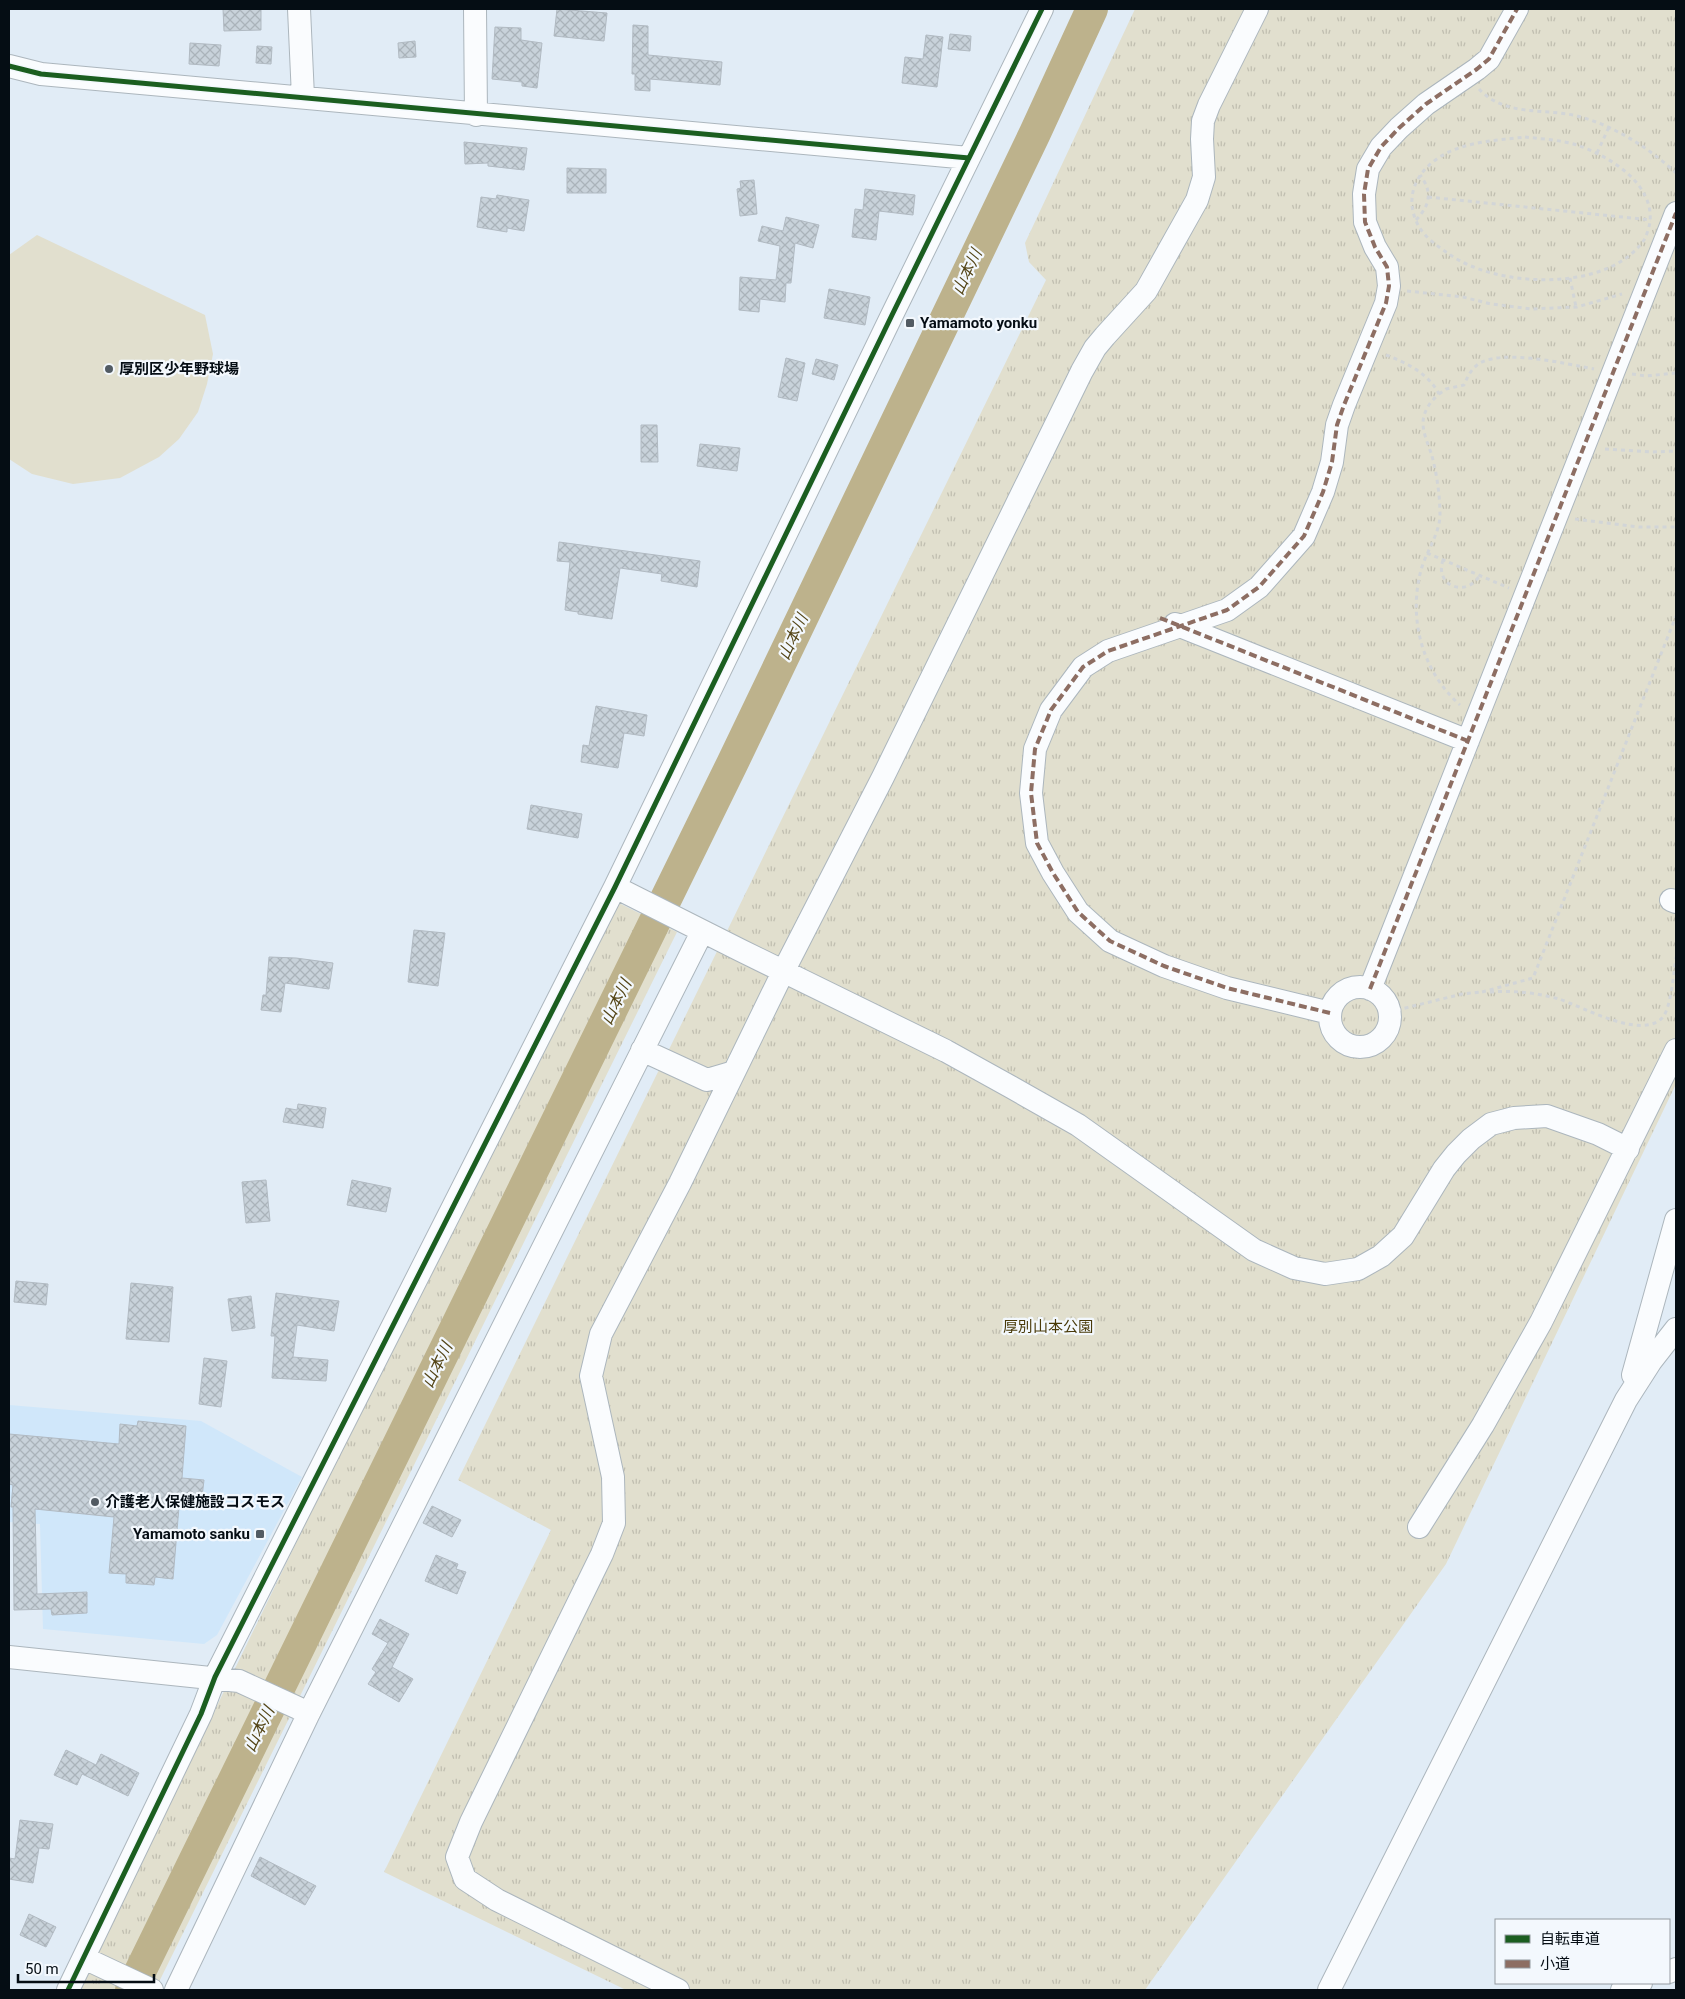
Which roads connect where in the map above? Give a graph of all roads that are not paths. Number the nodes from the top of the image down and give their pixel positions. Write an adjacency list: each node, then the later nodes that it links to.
1 (299, 9): 7 (street)
2 (475, 9): 8 (street)
3 (1042, 9): 9 (street)
4 (1257, 9): 15 (street)
5 (1517, 9): 11 (street)
6 (9, 66): 7 (street)
7 (302, 97): 8 (street)
8 (476, 115): 9 (street)
9 (968, 158): 13 (street)
10 (1674, 218): 12 (street)
11 (1170, 622): 12 (street); 17 (street)
12 (1468, 741): 16 (street)
13 (615, 887): 14 (street); 27 (street)
14 (695, 928): 15 (street); 18 (street)
15 (783, 972): 20 (street); 21 (street)
16 (1370, 989): 17 (street); 17 (street)
17 (1330, 1013)
18 (642, 1050): 20 (street); 28 (street)
19 (1676, 1050): 21 (street)
20 (734, 1072): 34 (street)
21 (1628, 1149): 25 (street)
22 (1676, 1220): 24 (street)
23 (1676, 1329): 24 (street)
24 (1626, 1400): 35 (street)
25 (1419, 1527)
26 (9, 1657): 27 (street)
27 (216, 1677): 28 (street); 29 (street)
28 (303, 1712): 33 (street)
29 (84, 1958): 31 (street); 32 (street)
30 (1638, 1984): 36 (street)
31 (68, 1990)
32 (152, 1990)
33 (176, 1990)
34 (678, 1990)
35 (1329, 1990)
36 (1622, 1990)

